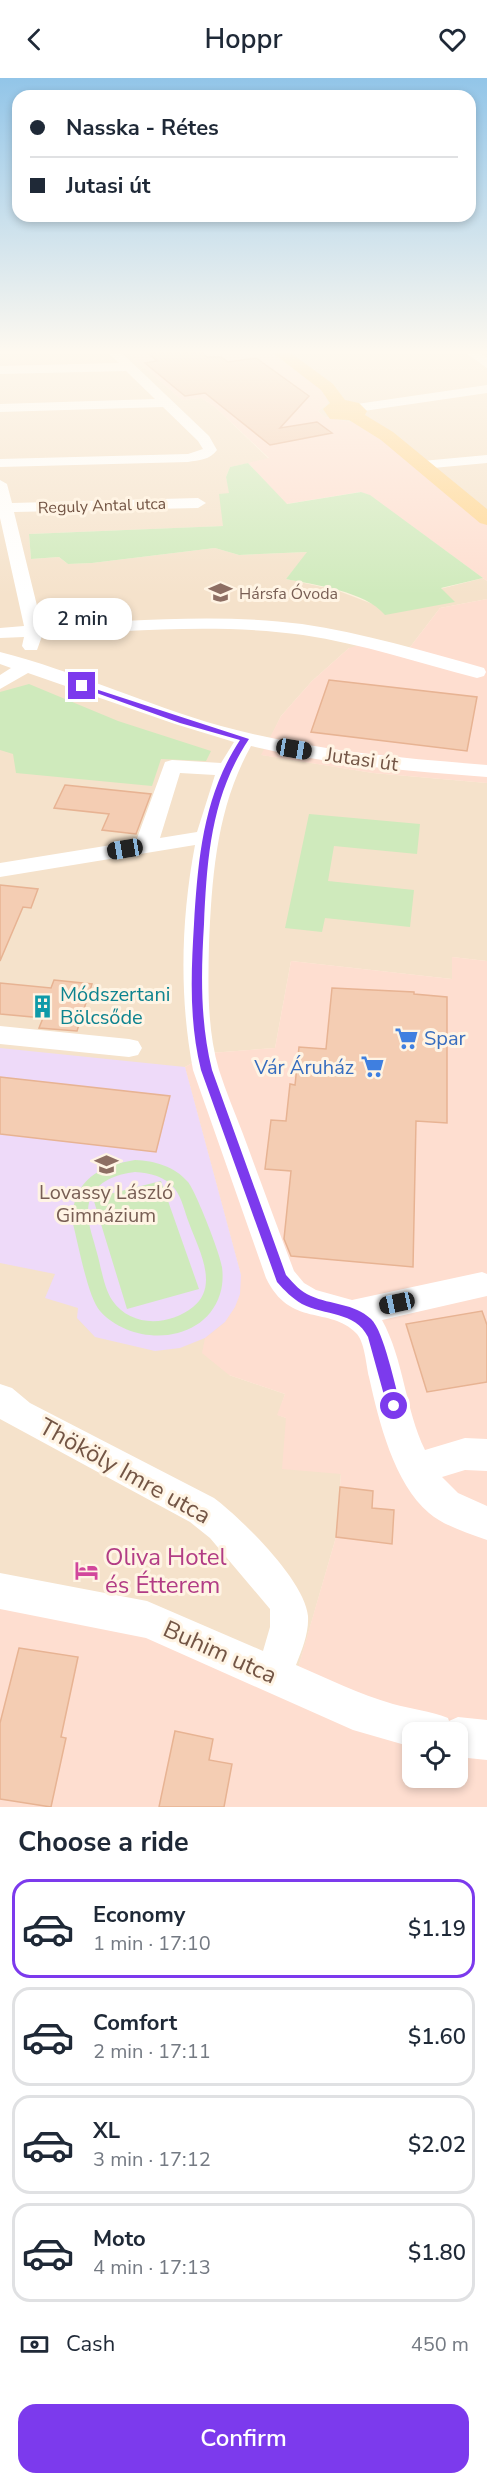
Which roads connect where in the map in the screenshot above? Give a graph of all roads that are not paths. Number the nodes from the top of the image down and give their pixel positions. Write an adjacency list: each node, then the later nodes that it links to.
1 (198, 434): 4 (street)
2 (384, 434): 5 (main road)
3 (487, 459): 5 (street)
4 (0, 462)
5 (422, 465): 9 (main road)
6 (0, 484): 8 (street)
7 (198, 502): 8 (street, Reguly Antal utca)
8 (6, 508): 10 (street)
9 (484, 515)
10 (34, 632): 11 (street); 13 (street); 14 (street)
11 (0, 633)
12 (0, 658): 13 (street, Jutasi út)
13 (27, 666): 15 (street); 16 (street, Jutasi út)
14 (477, 672)
15 (0, 683)
16 (245, 739): 17 (street); 18 (street, Jutasi út)
17 (229, 770): 19 (street); 20 (street)
18 (487, 771)
19 (206, 837): 20 (street); 25 (street)
20 (146, 846): 21 (street)
21 (0, 870)
22 (0, 1035): 23 (street)
23 (129, 1048)
24 (482, 1285): 25 (street)
25 (352, 1313): 28 (street)
26 (0, 1399): 31 (street, Thököly Imre utca)
27 (487, 1455): 28 (street)
28 (415, 1469): 29 (street)
29 (487, 1523)
30 (0, 1591): 31 (street, Buhim utca)
31 (273, 1675): 32 (street, Buhim utca)
32 (402, 1725)
33 (468, 1738): 34 (street)
34 (487, 1740)

